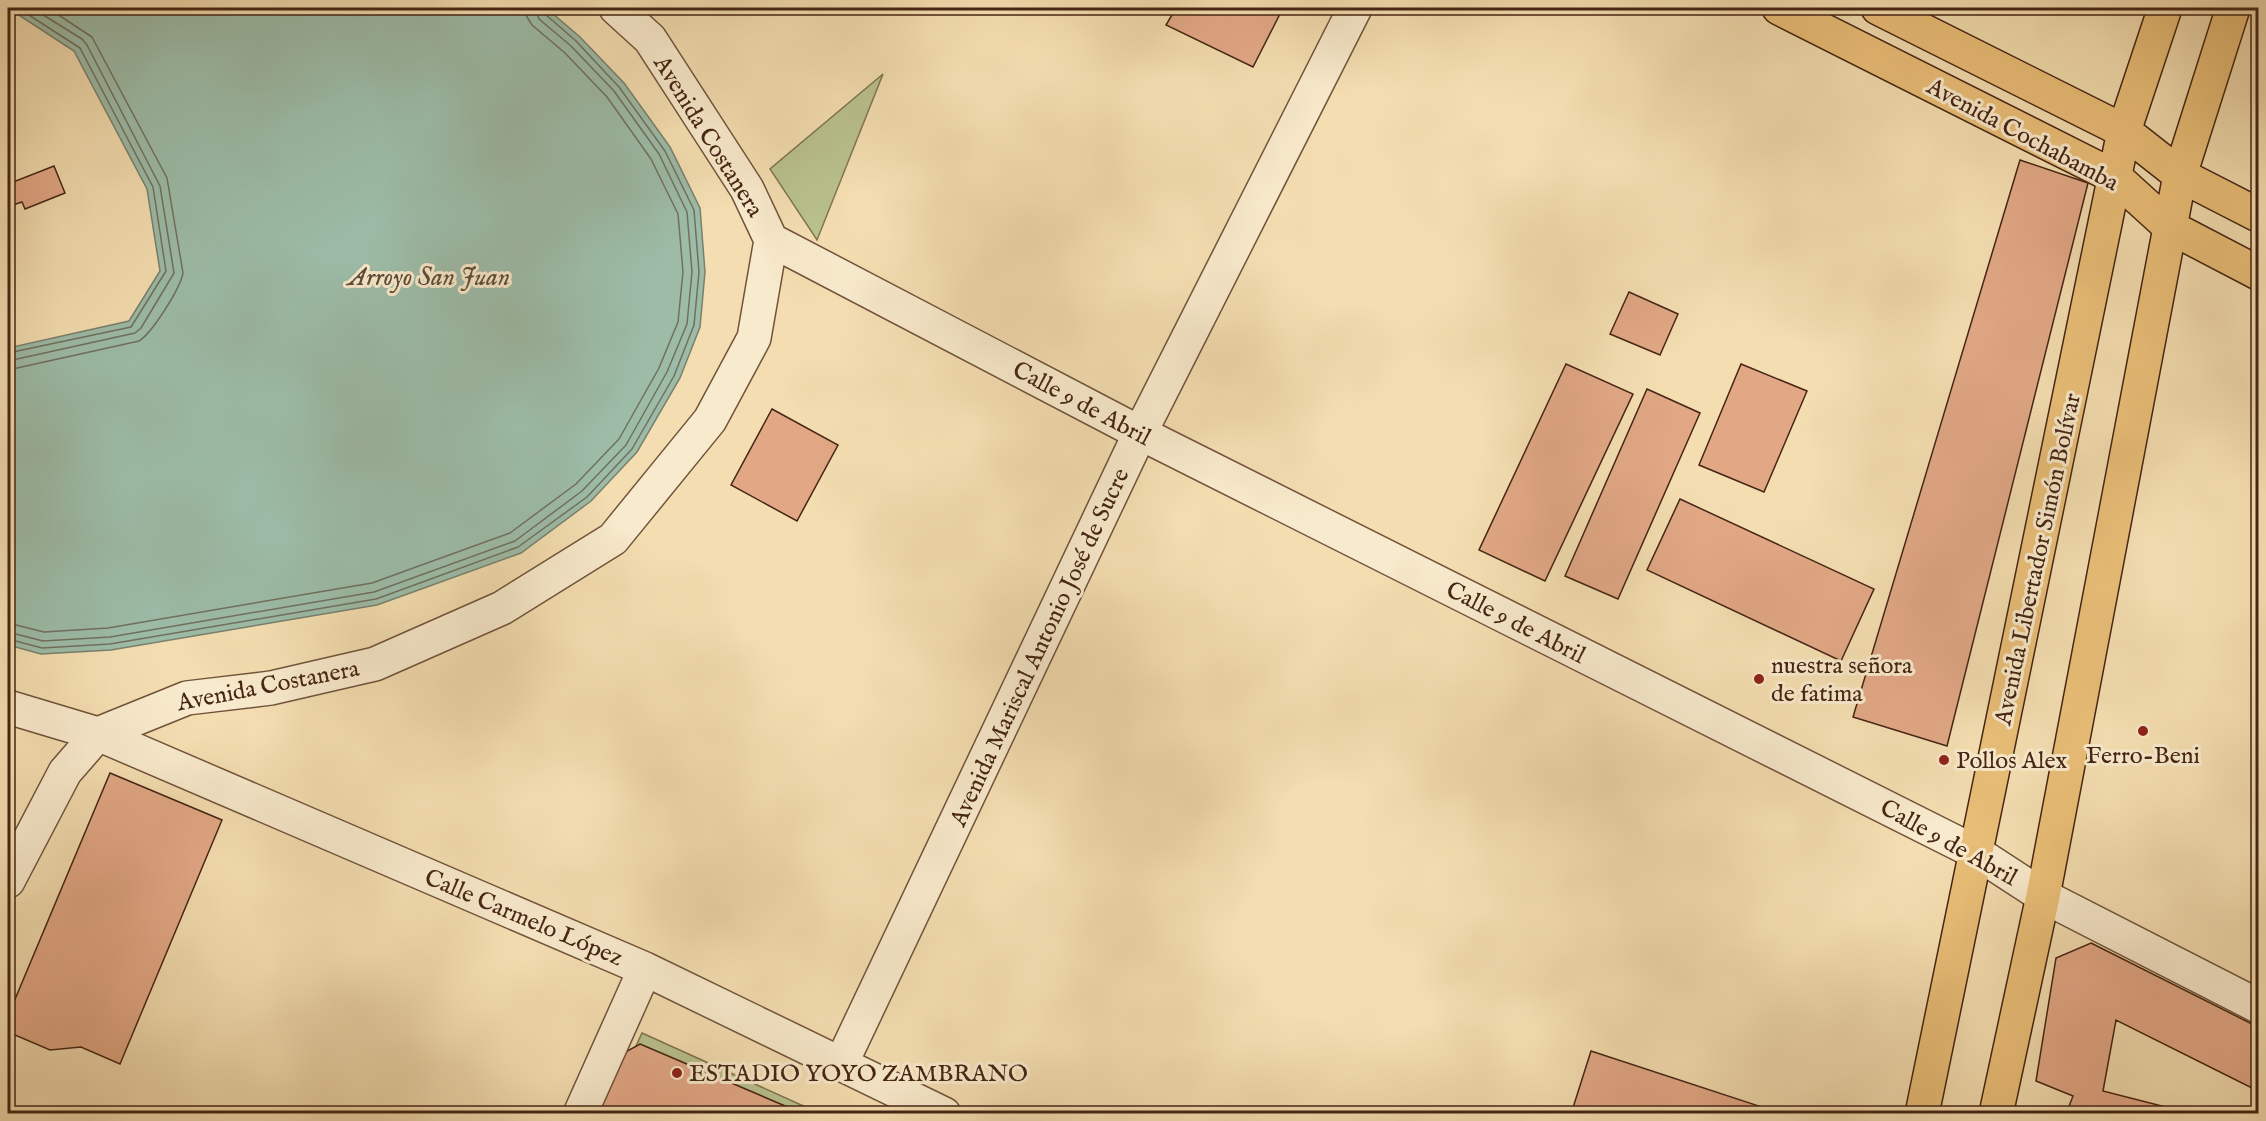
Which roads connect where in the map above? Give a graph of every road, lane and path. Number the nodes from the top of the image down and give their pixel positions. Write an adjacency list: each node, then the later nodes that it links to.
1 (616, 8): 12 (street, Avenida Costanera)
2 (1355, 8): 14 (street, Avenida Mariscal Antonio José de Sucre)
3 (1779, 8): 9 (main road, Avenida Cochabamba)
4 (1878, 8): 7 (main road, Avenida Cochabamba)
5 (2164, 8): 7 (main road, Avenida Libertador Simón Bolívar)
6 (2233, 8): 8 (main road)
7 (2124, 131): 8 (main road, Avenida Cochabamba); 9 (main road, Avenida Libertador Simón Bolívar)
8 (2180, 175): 10 (main road, Avenida Cochabamba); 11 (main road)
9 (2115, 177): 11 (main road, Avenida Cochabamba); 17 (main road, Avenida Libertador Simón Bolívar)
10 (2259, 215)
11 (2170, 227): 13 (main road, Avenida Cochabamba); 19 (main road)
12 (771, 240): 14 (street, Calle 9 de Abril); 16 (street, Avenida Costanera)
13 (2259, 273)
14 (1140, 434): 17 (street, Calle 9 de Abril); 22 (street, Avenida Mariscal Antonio José de Sucre)
15 (8, 707): 16 (street, Calle Carmelo López)
16 (98, 734): 18 (street); 20 (street, Calle Carmelo López)
17 (1977, 853): 19 (street, Calle 9 de Abril); 25 (main road, Avenida Libertador Simón Bolívar)
18 (8, 881)
19 (2043, 896): 21 (street, Calle 9 de Abril); 26 (main road)
20 (645, 969): 22 (street, Calle Carmelo López); 23 (street)
21 (2259, 1006)
22 (841, 1064): 24 (street, Calle Carmelo López)
23 (580, 1113)
24 (944, 1113)
25 (1922, 1113)
26 (1996, 1113)

